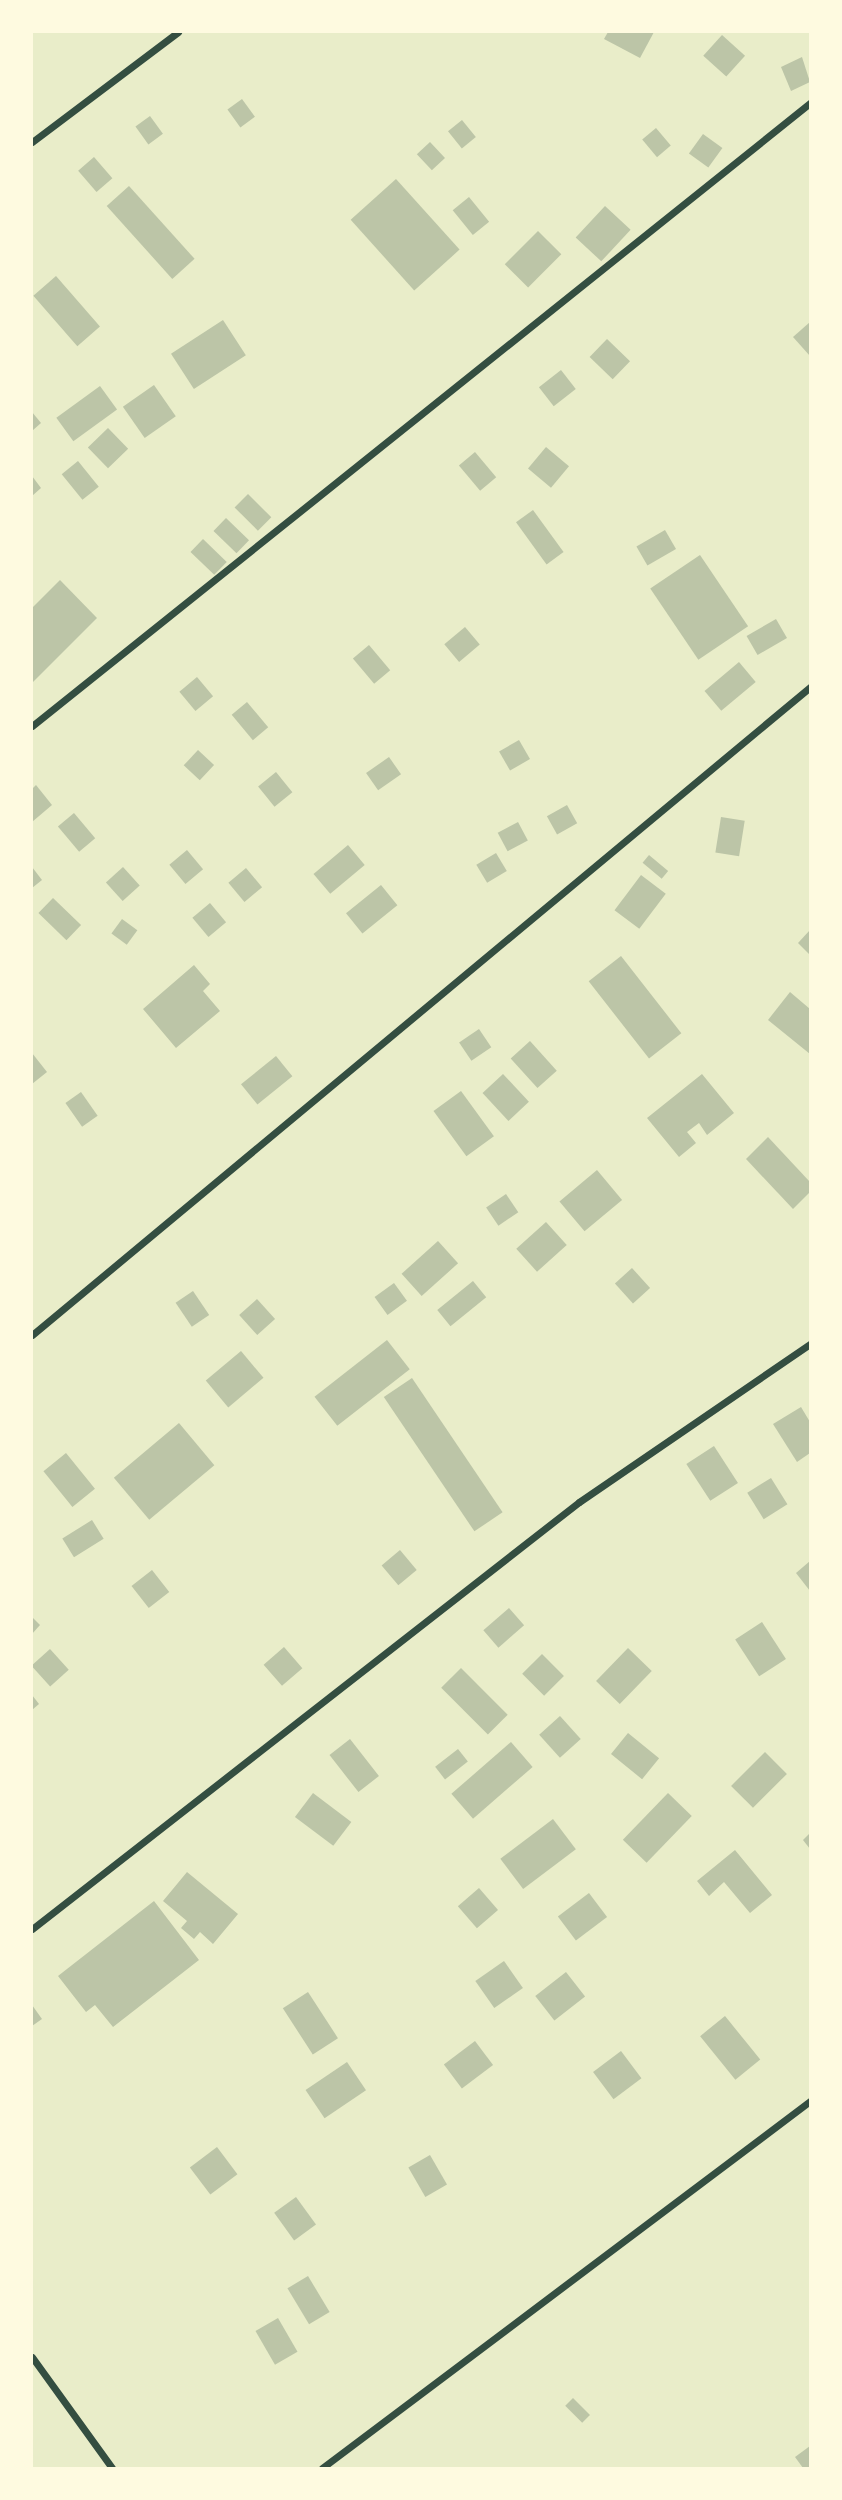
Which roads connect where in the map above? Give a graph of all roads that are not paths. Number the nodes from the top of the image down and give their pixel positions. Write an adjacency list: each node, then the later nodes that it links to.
1 (178, 32): 3 (street)
2 (810, 103): 5 (street)
3 (32, 142)
4 (810, 687): 6 (street)
5 (32, 726)
6 (32, 1335)
7 (810, 1343): 8 (street)
8 (32, 1929)
9 (810, 2101): 12 (street)
10 (32, 2357): 11 (street)
11 (112, 2469)
12 (322, 2469)

